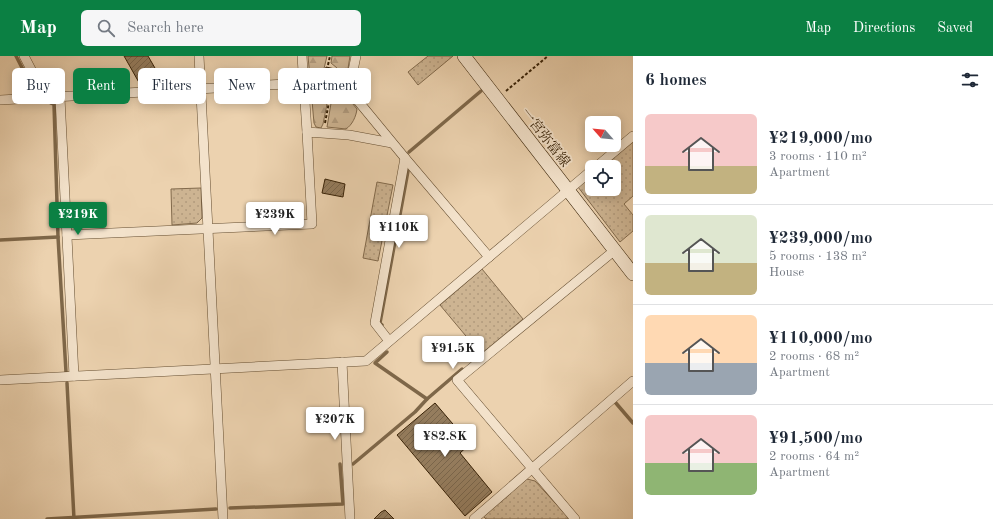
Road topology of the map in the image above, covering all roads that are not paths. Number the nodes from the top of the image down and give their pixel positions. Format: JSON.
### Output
{"nodes":[{"id":1,"x":24,"y":56,"type":"edge"},
{"id":2,"x":199,"y":56,"type":"edge"},
{"id":3,"x":302,"y":56,"type":"edge"},
{"id":4,"x":356,"y":56,"type":"edge"},
{"id":5,"x":464,"y":56,"type":"edge"},
{"id":6,"x":30,"y":68,"type":"edge"},
{"id":7,"x":200,"y":68,"type":"edge"},
{"id":8,"x":303,"y":68,"type":"edge"},
{"id":9,"x":278,"y":85,"type":"edge"},
{"id":10,"x":206,"y":89,"type":"edge"},
{"id":11,"x":138,"y":93,"type":"edge"},
{"id":12,"x":65,"y":98,"type":"edge"},
{"id":13,"x":12,"y":99,"type":"edge"},
{"id":14,"x":0,"y":100,"type":"edge"},
{"id":15,"x":60,"y":104,"type":"edge"},
{"id":16,"x":202,"y":104,"type":"edge"},
{"id":17,"x":305,"y":104,"type":"edge"},
{"id":18,"x":307,"y":132,"type":"junction"},
{"id":19,"x":633,"y":136,"type":"edge"},
{"id":20,"x":392,"y":143,"type":"junction"},
{"id":21,"x":405,"y":158,"type":"junction"},
{"id":22,"x":604,"y":160,"type":"edge"},
{"id":23,"x":585,"y":176,"type":"edge"},
{"id":24,"x":568,"y":191,"type":"junction"},
{"id":25,"x":208,"y":229,"type":"junction"},
{"id":26,"x":67,"y":236,"type":"junction"},
{"id":27,"x":614,"y":250,"type":"junction"},
{"id":28,"x":489,"y":257,"type":"junction"},
{"id":29,"x":633,"y":274,"type":"edge"},
{"id":30,"x":389,"y":341,"type":"junction"},
{"id":31,"x":342,"y":362,"type":"junction"},
{"id":32,"x":215,"y":369,"type":"junction"},
{"id":33,"x":74,"y":376,"type":"junction"},
{"id":34,"x":0,"y":380,"type":"edge"},
{"id":35,"x":633,"y":381,"type":"edge"},
{"id":36,"x":532,"y":469,"type":"junction"},
{"id":37,"x":223,"y":519,"type":"edge"},
{"id":38,"x":350,"y":519,"type":"edge"},
{"id":39,"x":474,"y":519,"type":"edge"},
{"id":40,"x":575,"y":519,"type":"edge"}],
"edges":[{"from":1,"to":6,"type":"street"},
{"from":2,"to":7,"type":"street"},
{"from":3,"to":8,"type":"street"},
{"from":4,"to":20,"type":"street"},
{"from":5,"to":24,"type":"main road","name":"一宮弥富線"},
{"from":9,"to":10,"type":"street"},
{"from":11,"to":12,"type":"street"},
{"from":13,"to":14,"type":"street"},
{"from":15,"to":26,"type":"street"},
{"from":16,"to":25,"type":"street"},
{"from":17,"to":18,"type":"street"},
{"from":18,"to":20,"type":"street"},
{"from":18,"to":25,"type":"street"},
{"from":19,"to":22,"type":"street"},
{"from":20,"to":21,"type":"street"},
{"from":21,"to":28,"type":"street"},
{"from":21,"to":30,"type":"street"},
{"from":23,"to":24,"type":"street"},
{"from":24,"to":27,"type":"main road","name":"一宮弥富線"},
{"from":24,"to":28,"type":"street"},
{"from":25,"to":26,"type":"street"},
{"from":25,"to":32,"type":"street"},
{"from":26,"to":33,"type":"street"},
{"from":27,"to":29,"type":"main road","name":"一宮弥富線"},
{"from":27,"to":36,"type":"street"},
{"from":28,"to":30,"type":"street"},
{"from":30,"to":31,"type":"street"},
{"from":31,"to":32,"type":"street"},
{"from":31,"to":38,"type":"street"},
{"from":32,"to":33,"type":"street"},
{"from":32,"to":37,"type":"street"},
{"from":33,"to":34,"type":"street"},
{"from":35,"to":36,"type":"street"},
{"from":36,"to":39,"type":"street"},
{"from":36,"to":40,"type":"street"}]}
